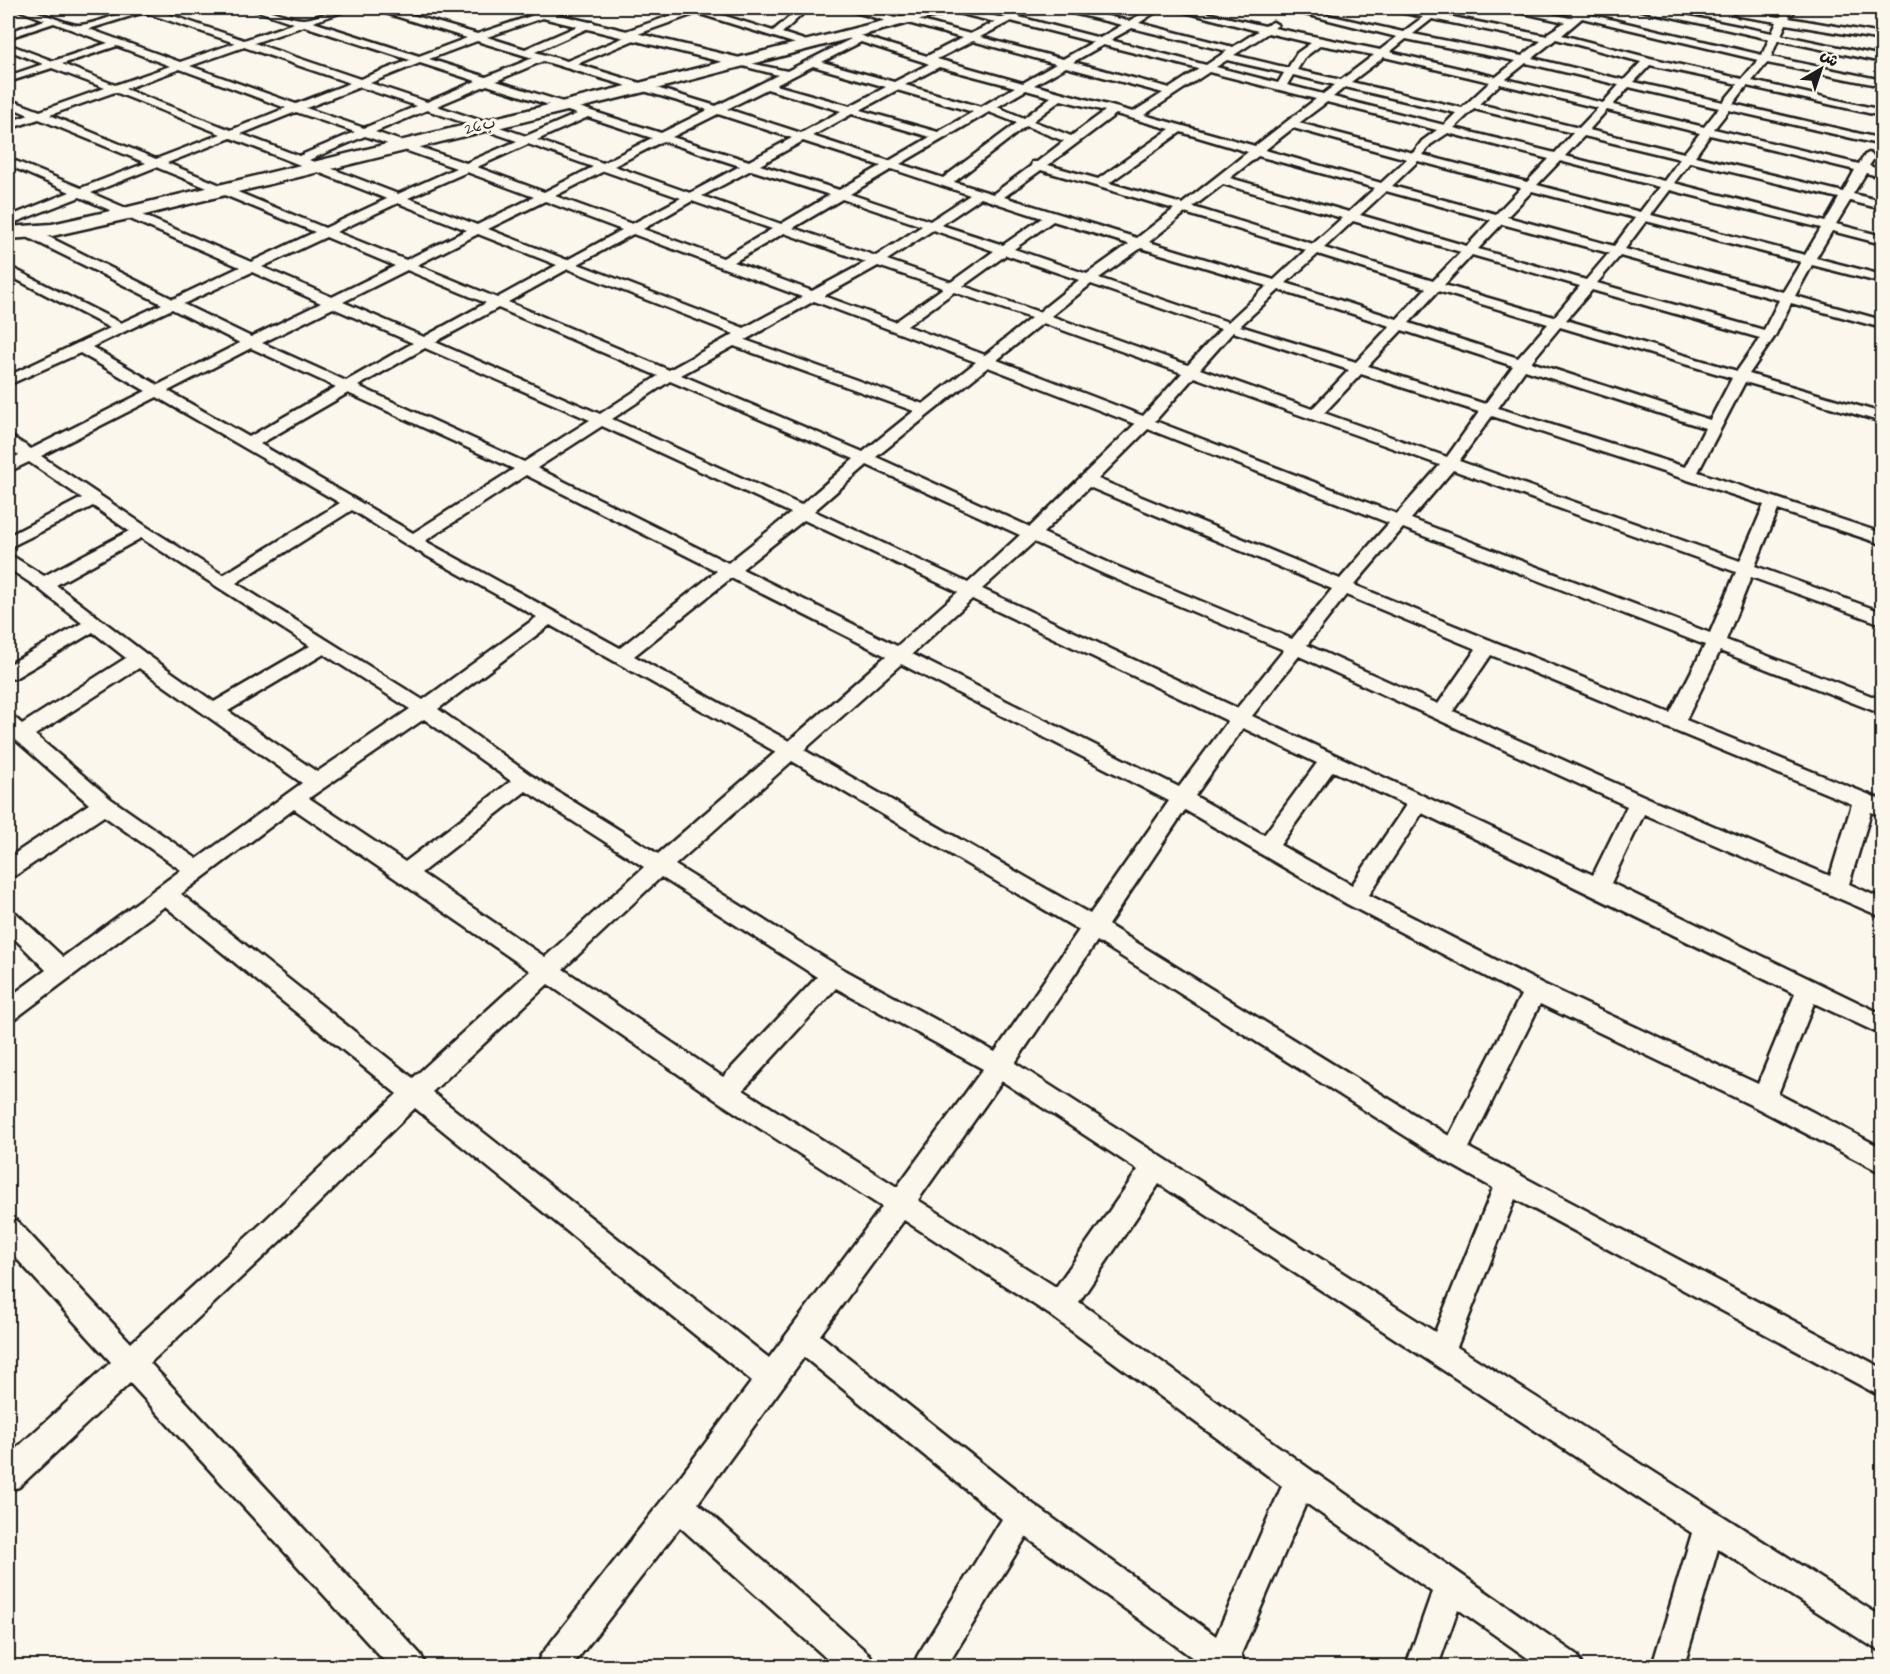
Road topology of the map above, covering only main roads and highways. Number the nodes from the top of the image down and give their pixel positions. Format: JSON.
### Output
{"nodes":[{"id":1,"x":949,"y":8,"type":"edge"},
{"id":2,"x":895,"y":16,"type":"edge"},
{"id":3,"x":17,"y":234,"type":"edge"}],
"edges":[{"from":1,"to":2,"type":"highway","name":"26ب"},
{"from":2,"to":3,"type":"highway","name":"26ب"}]}
